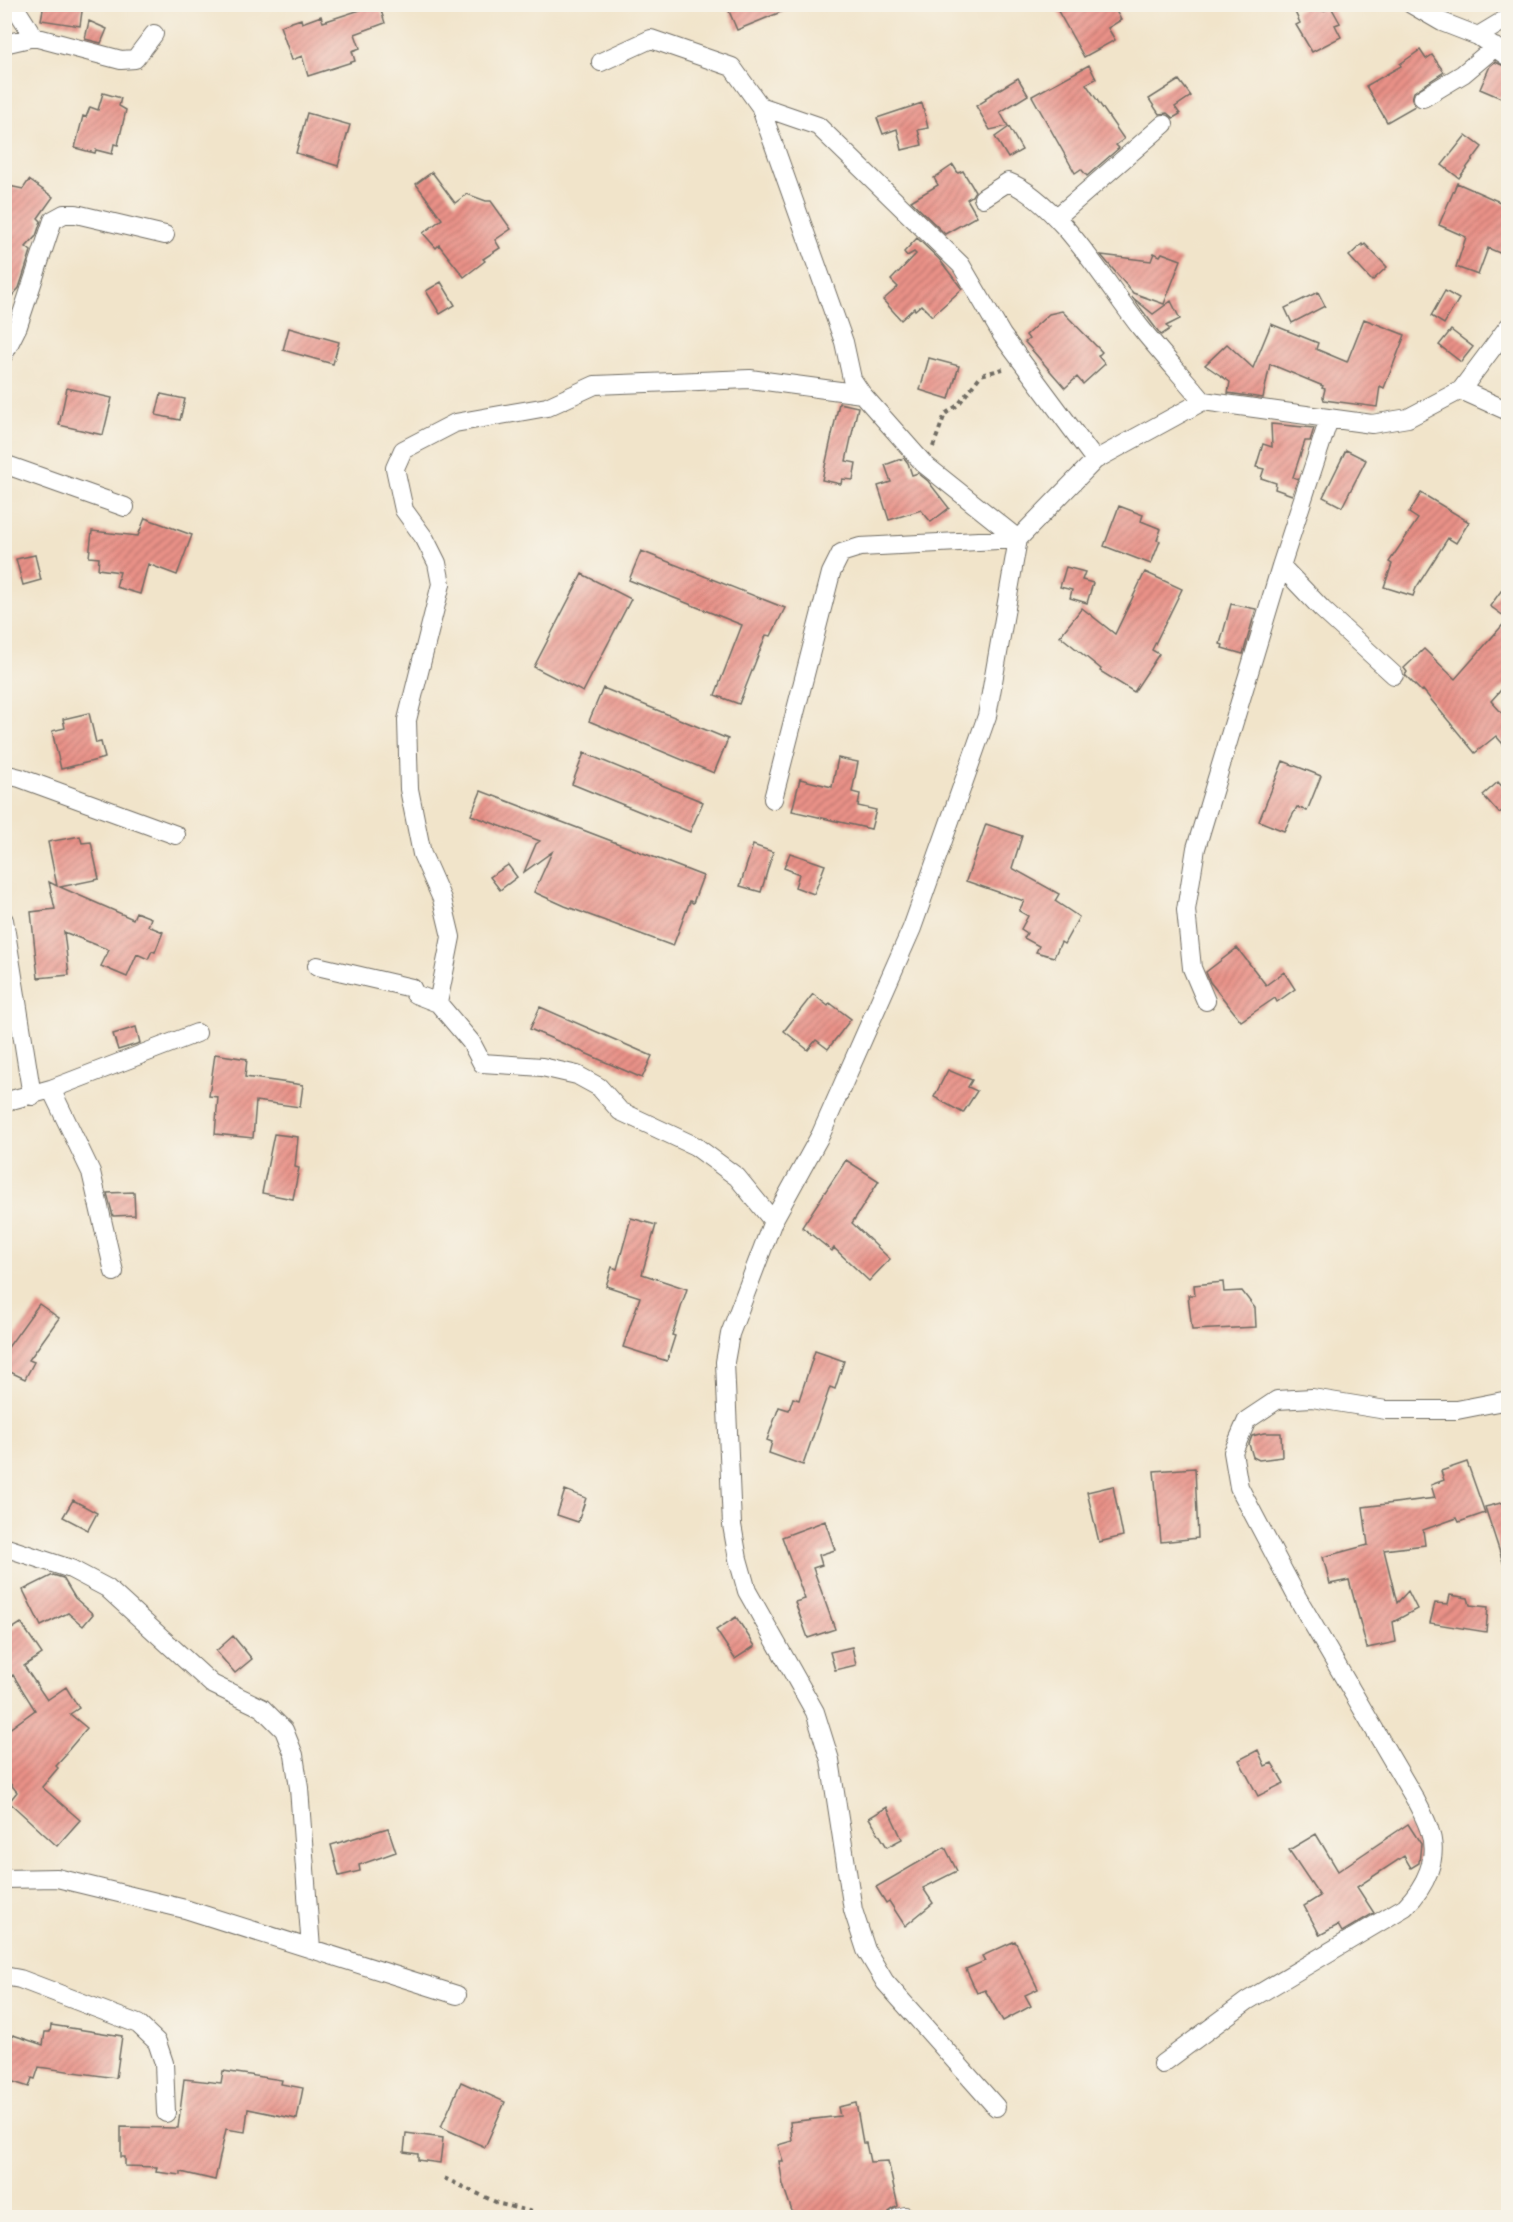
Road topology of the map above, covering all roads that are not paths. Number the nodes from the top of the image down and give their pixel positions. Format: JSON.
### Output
{"nodes":[{"id":1,"x":13,"y":4,"type":"edge"},
{"id":2,"x":1411,"y":4,"type":"edge"},
{"id":3,"x":1509,"y":18,"type":"edge"},
{"id":4,"x":154,"y":34,"type":"dead end"},
{"id":5,"x":1478,"y":36,"type":"junction"},
{"id":6,"x":34,"y":37,"type":"junction"},
{"id":7,"x":4,"y":44,"type":"edge"},
{"id":8,"x":1502,"y":52,"type":"edge"},
{"id":9,"x":601,"y":62,"type":"dead end"},
{"id":10,"x":1423,"y":98,"type":"dead end"},
{"id":11,"x":760,"y":106,"type":"junction"},
{"id":12,"x":1164,"y":124,"type":"dead end"},
{"id":13,"x":983,"y":198,"type":"dead end"},
{"id":14,"x":1057,"y":217,"type":"junction"},
{"id":15,"x":165,"y":235,"type":"dead end"},
{"id":16,"x":1507,"y":331,"type":"edge"},
{"id":17,"x":4,"y":354,"type":"edge"},
{"id":18,"x":1461,"y":390,"type":"junction"},
{"id":19,"x":862,"y":393,"type":"junction"},
{"id":20,"x":1203,"y":401,"type":"junction"},
{"id":21,"x":1509,"y":411,"type":"edge"},
{"id":22,"x":1329,"y":419,"type":"junction"},
{"id":23,"x":1095,"y":460,"type":"junction"},
{"id":24,"x":4,"y":464,"type":"edge"},
{"id":25,"x":125,"y":507,"type":"dead end"},
{"id":26,"x":1018,"y":539,"type":"junction"},
{"id":27,"x":1281,"y":566,"type":"junction"},
{"id":28,"x":1394,"y":675,"type":"dead end"},
{"id":29,"x":4,"y":774,"type":"edge"},
{"id":30,"x":773,"y":799,"type":"dead end"},
{"id":31,"x":176,"y":835,"type":"dead end"},
{"id":32,"x":4,"y":920,"type":"edge"},
{"id":33,"x":317,"y":966,"type":"dead end"},
{"id":34,"x":1206,"y":1001,"type":"dead end"},
{"id":35,"x":438,"y":1004,"type":"junction"},
{"id":36,"x":196,"y":1033,"type":"dead end"},
{"id":37,"x":51,"y":1089,"type":"junction"},
{"id":38,"x":32,"y":1096,"type":"junction"},
{"id":39,"x":4,"y":1102,"type":"edge"},
{"id":40,"x":773,"y":1221,"type":"junction"},
{"id":41,"x":114,"y":1272,"type":"dead end"},
{"id":42,"x":1509,"y":1400,"type":"edge"},
{"id":43,"x":4,"y":1547,"type":"edge"},
{"id":44,"x":4,"y":1879,"type":"edge"},
{"id":45,"x":311,"y":1949,"type":"junction"},
{"id":46,"x":4,"y":1976,"type":"edge"},
{"id":47,"x":457,"y":1995,"type":"dead end"},
{"id":48,"x":1161,"y":2064,"type":"dead end"},
{"id":49,"x":996,"y":2107,"type":"dead end"},
{"id":50,"x":166,"y":2113,"type":"dead end"}],
"edges":[{"from":1,"to":6,"type":"street"},
{"from":2,"to":5,"type":"street"},
{"from":3,"to":5,"type":"street"},
{"from":4,"to":6,"type":"street"},
{"from":5,"to":8,"type":"street"},
{"from":6,"to":7,"type":"street"},
{"from":8,"to":10,"type":"street"},
{"from":9,"to":11,"type":"street"},
{"from":11,"to":19,"type":"street"},
{"from":11,"to":23,"type":"street"},
{"from":12,"to":14,"type":"street"},
{"from":13,"to":14,"type":"street"},
{"from":14,"to":20,"type":"street"},
{"from":15,"to":17,"type":"street"},
{"from":16,"to":18,"type":"street"},
{"from":18,"to":21,"type":"street"},
{"from":18,"to":22,"type":"street"},
{"from":19,"to":26,"type":"street"},
{"from":19,"to":35,"type":"street"},
{"from":20,"to":22,"type":"street"},
{"from":20,"to":23,"type":"street"},
{"from":22,"to":27,"type":"street"},
{"from":23,"to":26,"type":"street"},
{"from":24,"to":25,"type":"street"},
{"from":26,"to":30,"type":"street"},
{"from":26,"to":40,"type":"street"},
{"from":27,"to":28,"type":"street"},
{"from":27,"to":34,"type":"street"},
{"from":29,"to":31,"type":"street"},
{"from":32,"to":38,"type":"street"},
{"from":33,"to":35,"type":"street"},
{"from":35,"to":40,"type":"street"},
{"from":36,"to":37,"type":"street"},
{"from":37,"to":38,"type":"street"},
{"from":37,"to":41,"type":"street"},
{"from":38,"to":39,"type":"street"},
{"from":40,"to":49,"type":"street"},
{"from":42,"to":48,"type":"street"},
{"from":43,"to":45,"type":"street"},
{"from":44,"to":45,"type":"street"},
{"from":45,"to":47,"type":"street"},
{"from":46,"to":50,"type":"street"}]}
